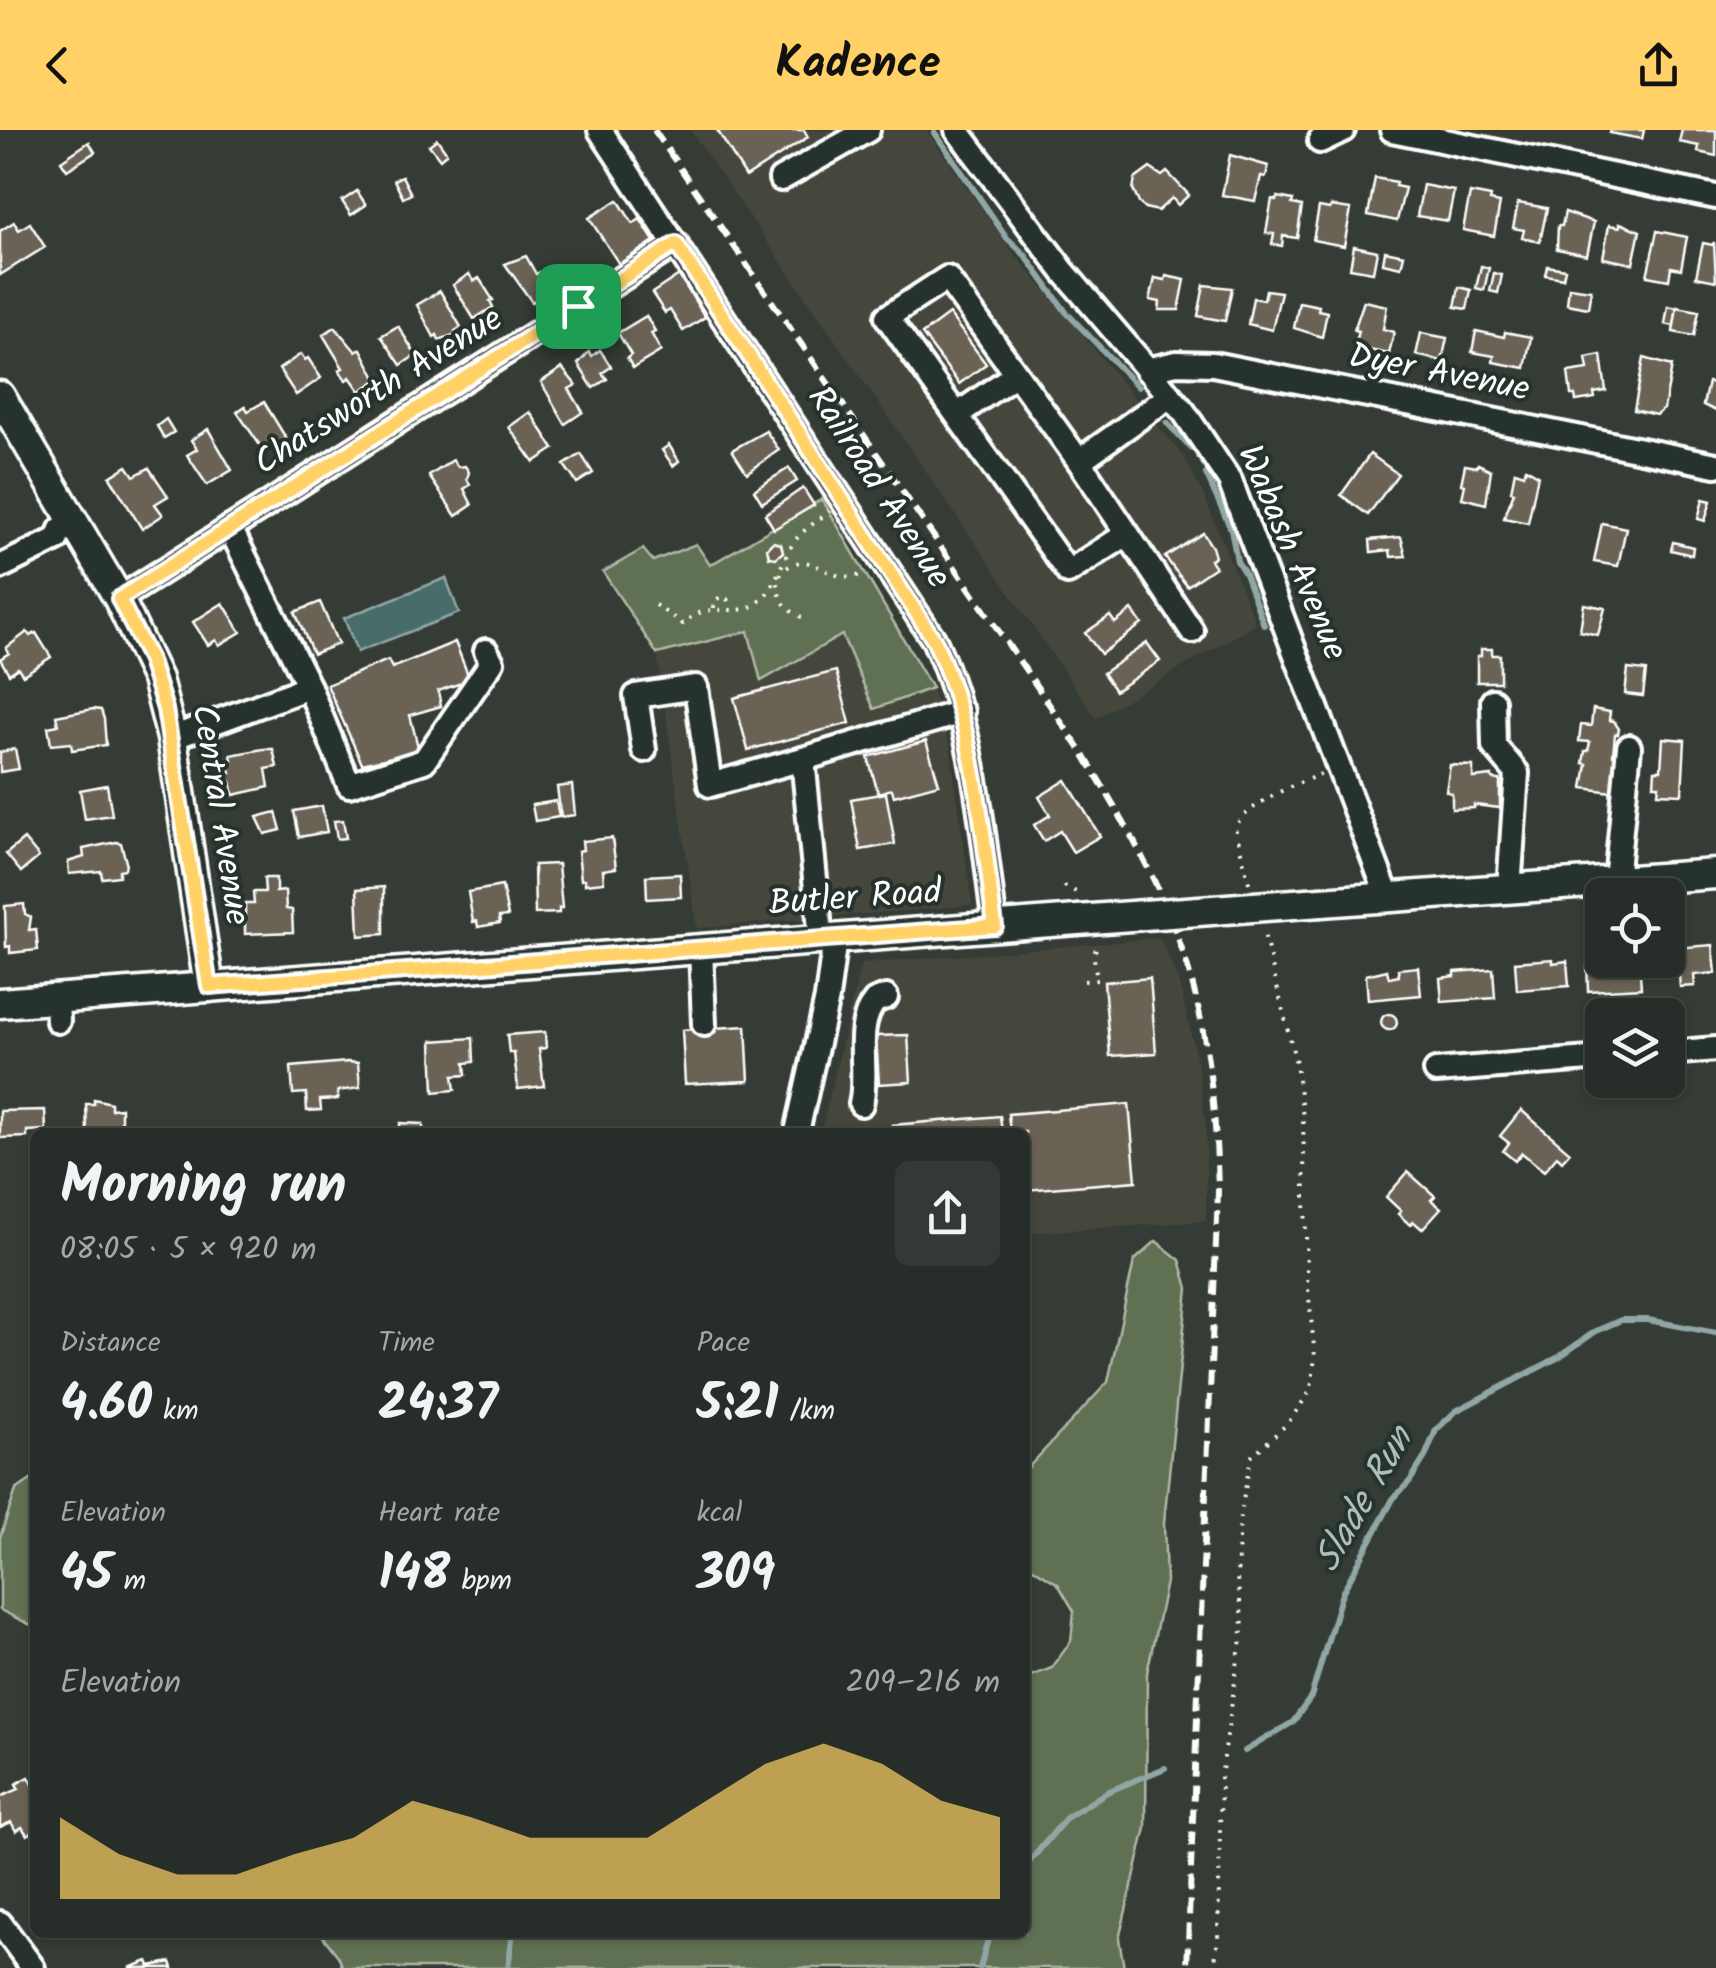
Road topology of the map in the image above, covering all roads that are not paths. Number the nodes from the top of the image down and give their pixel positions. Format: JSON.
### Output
{"nodes":[{"id":1,"x":600,"y":130,"type":"edge"},
{"id":2,"x":868,"y":130,"type":"edge"},
{"id":3,"x":957,"y":130,"type":"edge"},
{"id":4,"x":1344,"y":130,"type":"edge"},
{"id":5,"x":1392,"y":130,"type":"edge"},
{"id":6,"x":1320,"y":141,"type":"dead end"},
{"id":7,"x":781,"y":179,"type":"dead end"},
{"id":8,"x":1716,"y":196,"type":"edge"},
{"id":9,"x":676,"y":244,"type":"junction"},
{"id":10,"x":1148,"y":370,"type":"junction"},
{"id":11,"x":1016,"y":374,"type":"junction"},
{"id":12,"x":0,"y":396,"type":"edge"},
{"id":13,"x":1166,"y":399,"type":"junction"},
{"id":14,"x":958,"y":414,"type":"junction"},
{"id":15,"x":1079,"y":461,"type":"junction"},
{"id":16,"x":1716,"y":465,"type":"edge"},
{"id":17,"x":74,"y":522,"type":"junction"},
{"id":18,"x":230,"y":528,"type":"junction"},
{"id":19,"x":1127,"y":534,"type":"junction"},
{"id":20,"x":0,"y":566,"type":"edge"},
{"id":21,"x":119,"y":599,"type":"junction"},
{"id":22,"x":1192,"y":631,"type":"dead end"},
{"id":23,"x":486,"y":651,"type":"dead end"},
{"id":24,"x":308,"y":688,"type":"junction"},
{"id":25,"x":1492,"y":701,"type":"dead end"},
{"id":26,"x":962,"y":712,"type":"junction"},
{"id":27,"x":172,"y":738,"type":"junction"},
{"id":28,"x":1629,"y":747,"type":"dead end"},
{"id":29,"x":644,"y":750,"type":"dead end"},
{"id":30,"x":803,"y":759,"type":"junction"},
{"id":31,"x":1716,"y":874,"type":"edge"},
{"id":32,"x":1616,"y":878,"type":"edge"},
{"id":33,"x":1659,"y":878,"type":"edge"},
{"id":34,"x":1585,"y":883,"type":"edge"},
{"id":35,"x":1508,"y":889,"type":"junction"},
{"id":36,"x":1388,"y":897,"type":"junction"},
{"id":37,"x":995,"y":926,"type":"junction"},
{"id":38,"x":828,"y":938,"type":"junction"},
{"id":39,"x":701,"y":948,"type":"junction"},
{"id":40,"x":209,"y":986,"type":"junction"},
{"id":41,"x":886,"y":997,"type":"dead end"},
{"id":42,"x":0,"y":1003,"type":"edge"},
{"id":43,"x":704,"y":1024,"type":"dead end"},
{"id":44,"x":1716,"y":1049,"type":"edge"},
{"id":45,"x":1685,"y":1051,"type":"edge"},
{"id":46,"x":1585,"y":1059,"type":"edge"},
{"id":47,"x":1436,"y":1071,"type":"dead end"},
{"id":48,"x":861,"y":1104,"type":"dead end"},
{"id":49,"x":798,"y":1128,"type":"edge"},
{"id":50,"x":0,"y":1923,"type":"edge"},
{"id":51,"x":33,"y":1968,"type":"edge"}],
"edges":[{"from":1,"to":9,"type":"street","name":"Railroad Avenue"},
{"from":2,"to":7,"type":"street"},
{"from":3,"to":10,"type":"street","name":"Wabash Avenue"},
{"from":4,"to":6,"type":"street"},
{"from":5,"to":8,"type":"street"},
{"from":9,"to":18,"type":"street","name":"Chatsworth Avenue"},
{"from":9,"to":26,"type":"street","name":"Railroad Avenue"},
{"from":10,"to":13,"type":"street","name":"Wabash Avenue"},
{"from":10,"to":16,"type":"street","name":"Dyer Avenue"},
{"from":11,"to":14,"type":"street"},
{"from":11,"to":14,"type":"street"},
{"from":11,"to":15,"type":"street"},
{"from":12,"to":17,"type":"main road","name":"Central Avenue"},
{"from":13,"to":15,"type":"street"},
{"from":13,"to":36,"type":"street","name":"Wabash Avenue"},
{"from":14,"to":19,"type":"street"},
{"from":15,"to":19,"type":"street"},
{"from":17,"to":20,"type":"street"},
{"from":17,"to":21,"type":"main road","name":"Central Avenue"},
{"from":18,"to":21,"type":"street","name":"Chatsworth Avenue"},
{"from":18,"to":24,"type":"street"},
{"from":19,"to":22,"type":"street"},
{"from":21,"to":27,"type":"main road","name":"Central Avenue"},
{"from":23,"to":24,"type":"street"},
{"from":24,"to":27,"type":"street"},
{"from":25,"to":35,"type":"street"},
{"from":26,"to":30,"type":"street"},
{"from":26,"to":37,"type":"street","name":"Railroad Avenue"},
{"from":27,"to":40,"type":"main road","name":"Central Avenue"},
{"from":28,"to":32,"type":"street"},
{"from":29,"to":30,"type":"street"},
{"from":30,"to":38,"type":"street"},
{"from":31,"to":33,"type":"main road","name":"Butler Road"},
{"from":34,"to":35,"type":"main road","name":"Butler Road"},
{"from":35,"to":36,"type":"main road","name":"Butler Road"},
{"from":36,"to":37,"type":"main road","name":"Butler Road","bridge":true},
{"from":37,"to":38,"type":"main road","name":"Butler Road"},
{"from":38,"to":39,"type":"main road","name":"Butler Road"},
{"from":38,"to":49,"type":"street"},
{"from":39,"to":40,"type":"main road","name":"Butler Road"},
{"from":39,"to":43,"type":"street"},
{"from":40,"to":42,"type":"main road","name":"Butler Road"},
{"from":41,"to":48,"type":"street"},
{"from":44,"to":45,"type":"street"},
{"from":46,"to":47,"type":"street"},
{"from":50,"to":51,"type":"street"}]}
